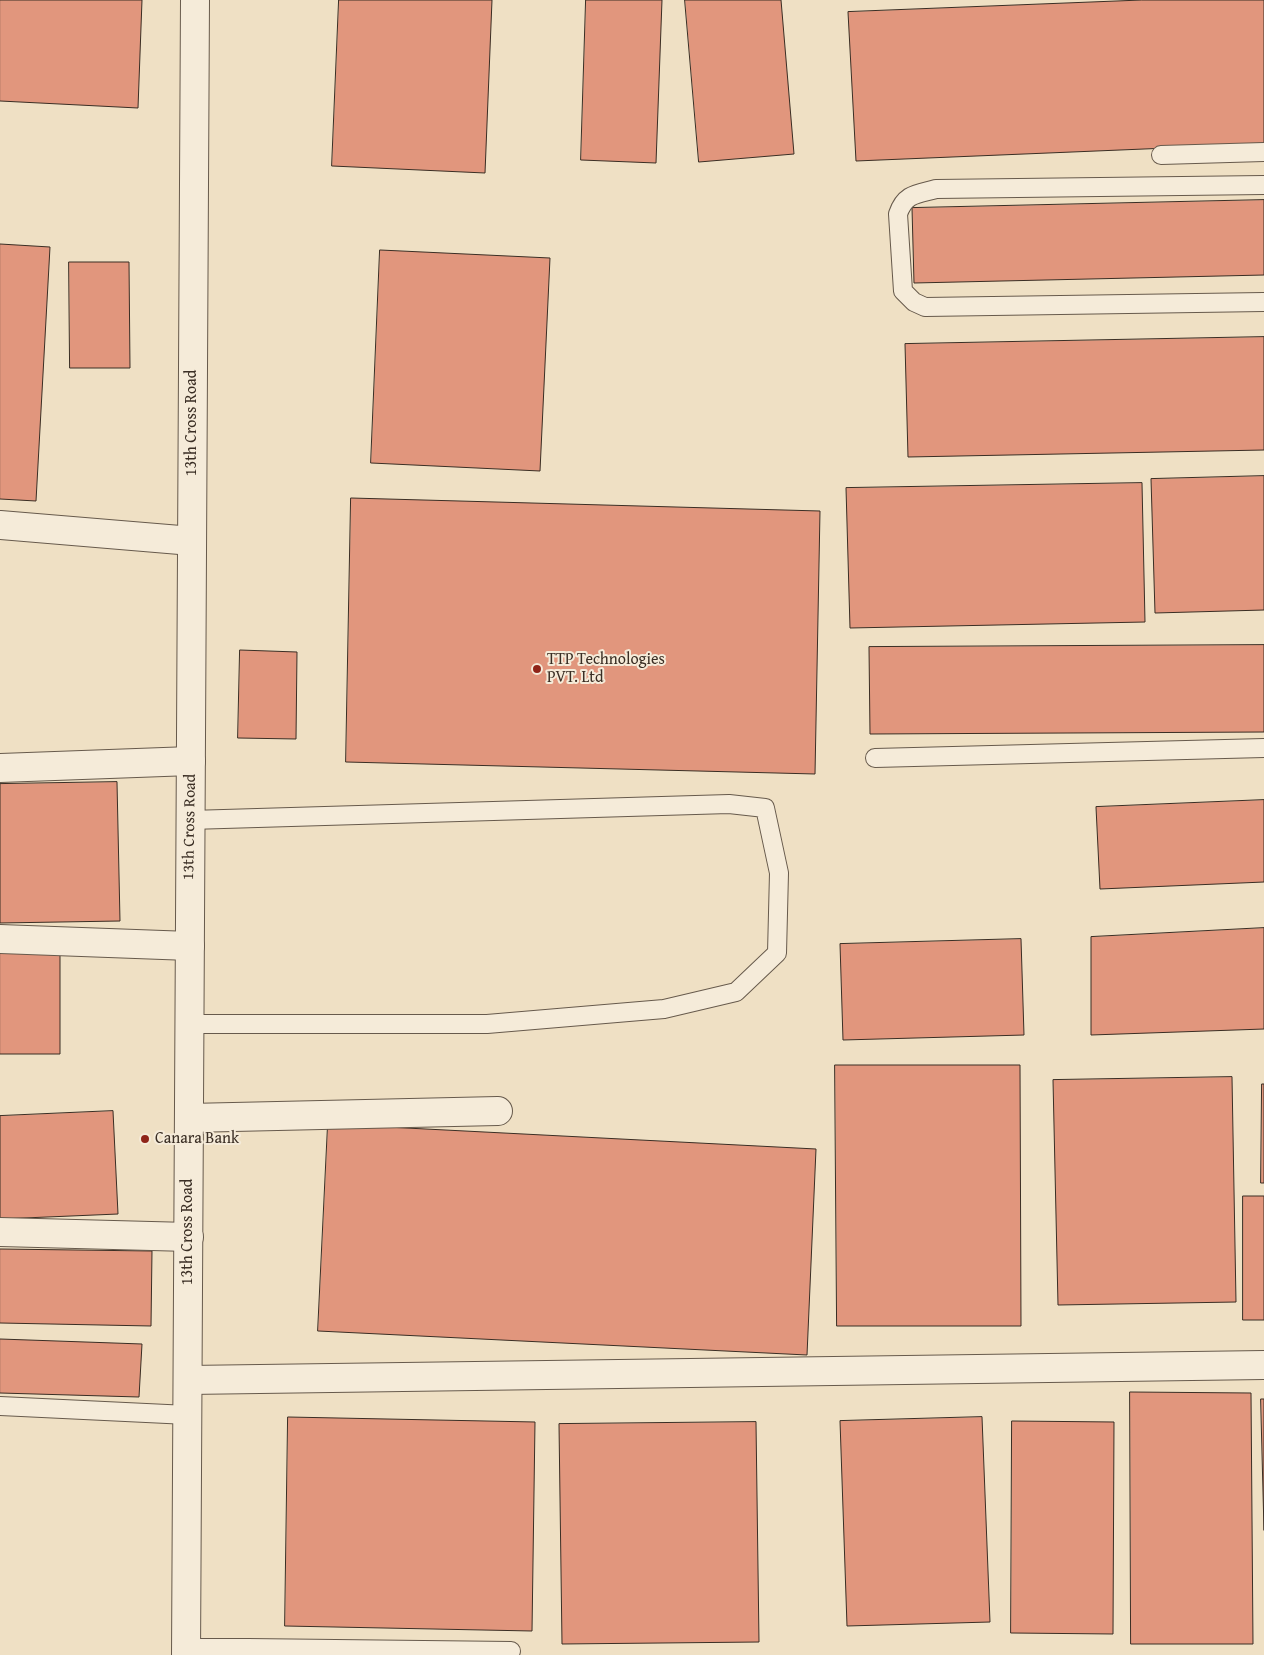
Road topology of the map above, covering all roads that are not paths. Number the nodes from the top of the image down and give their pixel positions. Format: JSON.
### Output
{"nodes":[{"id":1,"x":195,"y":0,"type":"edge"},
{"id":2,"x":1264,"y":152,"type":"edge"},
{"id":3,"x":1161,"y":155,"type":"dead end"},
{"id":4,"x":1264,"y":184,"type":"edge"},
{"id":5,"x":1264,"y":302,"type":"edge"},
{"id":6,"x":0,"y":525,"type":"edge"},
{"id":7,"x":192,"y":541,"type":"junction"},
{"id":8,"x":1264,"y":748,"type":"edge"},
{"id":9,"x":876,"y":758,"type":"dead end"},
{"id":10,"x":191,"y":761,"type":"junction"},
{"id":11,"x":0,"y":768,"type":"edge"},
{"id":12,"x":190,"y":820,"type":"junction"},
{"id":13,"x":0,"y":938,"type":"edge"},
{"id":14,"x":190,"y":946,"type":"junction"},
{"id":15,"x":189,"y":1024,"type":"junction"},
{"id":16,"x":498,"y":1110,"type":"dead end"},
{"id":17,"x":189,"y":1118,"type":"junction"},
{"id":18,"x":0,"y":1232,"type":"edge"},
{"id":19,"x":188,"y":1237,"type":"junction"},
{"id":20,"x":1264,"y":1365,"type":"edge"},
{"id":21,"x":188,"y":1380,"type":"junction"},
{"id":22,"x":0,"y":1406,"type":"edge"},
{"id":23,"x":188,"y":1415,"type":"junction"},
{"id":24,"x":511,"y":1651,"type":"dead end"},
{"id":25,"x":186,"y":1652,"type":"edge"}],
"edges":[{"from":1,"to":7,"type":"street","name":"13th Cross Road"},
{"from":2,"to":3,"type":"lane"},
{"from":4,"to":5,"type":"lane"},
{"from":6,"to":7,"type":"street"},
{"from":7,"to":10,"type":"street","name":"13th Cross Road"},
{"from":8,"to":9,"type":"lane"},
{"from":10,"to":11,"type":"street"},
{"from":10,"to":12,"type":"street","name":"13th Cross Road"},
{"from":12,"to":14,"type":"street","name":"13th Cross Road"},
{"from":12,"to":15,"type":"lane"},
{"from":13,"to":14,"type":"street"},
{"from":14,"to":15,"type":"street","name":"13th Cross Road"},
{"from":15,"to":17,"type":"street","name":"13th Cross Road"},
{"from":16,"to":17,"type":"street"},
{"from":17,"to":19,"type":"street","name":"13th Cross Road"},
{"from":18,"to":19,"type":"street"},
{"from":19,"to":21,"type":"street","name":"13th Cross Road"},
{"from":20,"to":21,"type":"street"},
{"from":21,"to":23,"type":"street","name":"13th Cross Road"},
{"from":22,"to":23,"type":"lane"},
{"from":23,"to":25,"type":"street","name":"13th Cross Road"},
{"from":24,"to":25,"type":"lane"}]}
